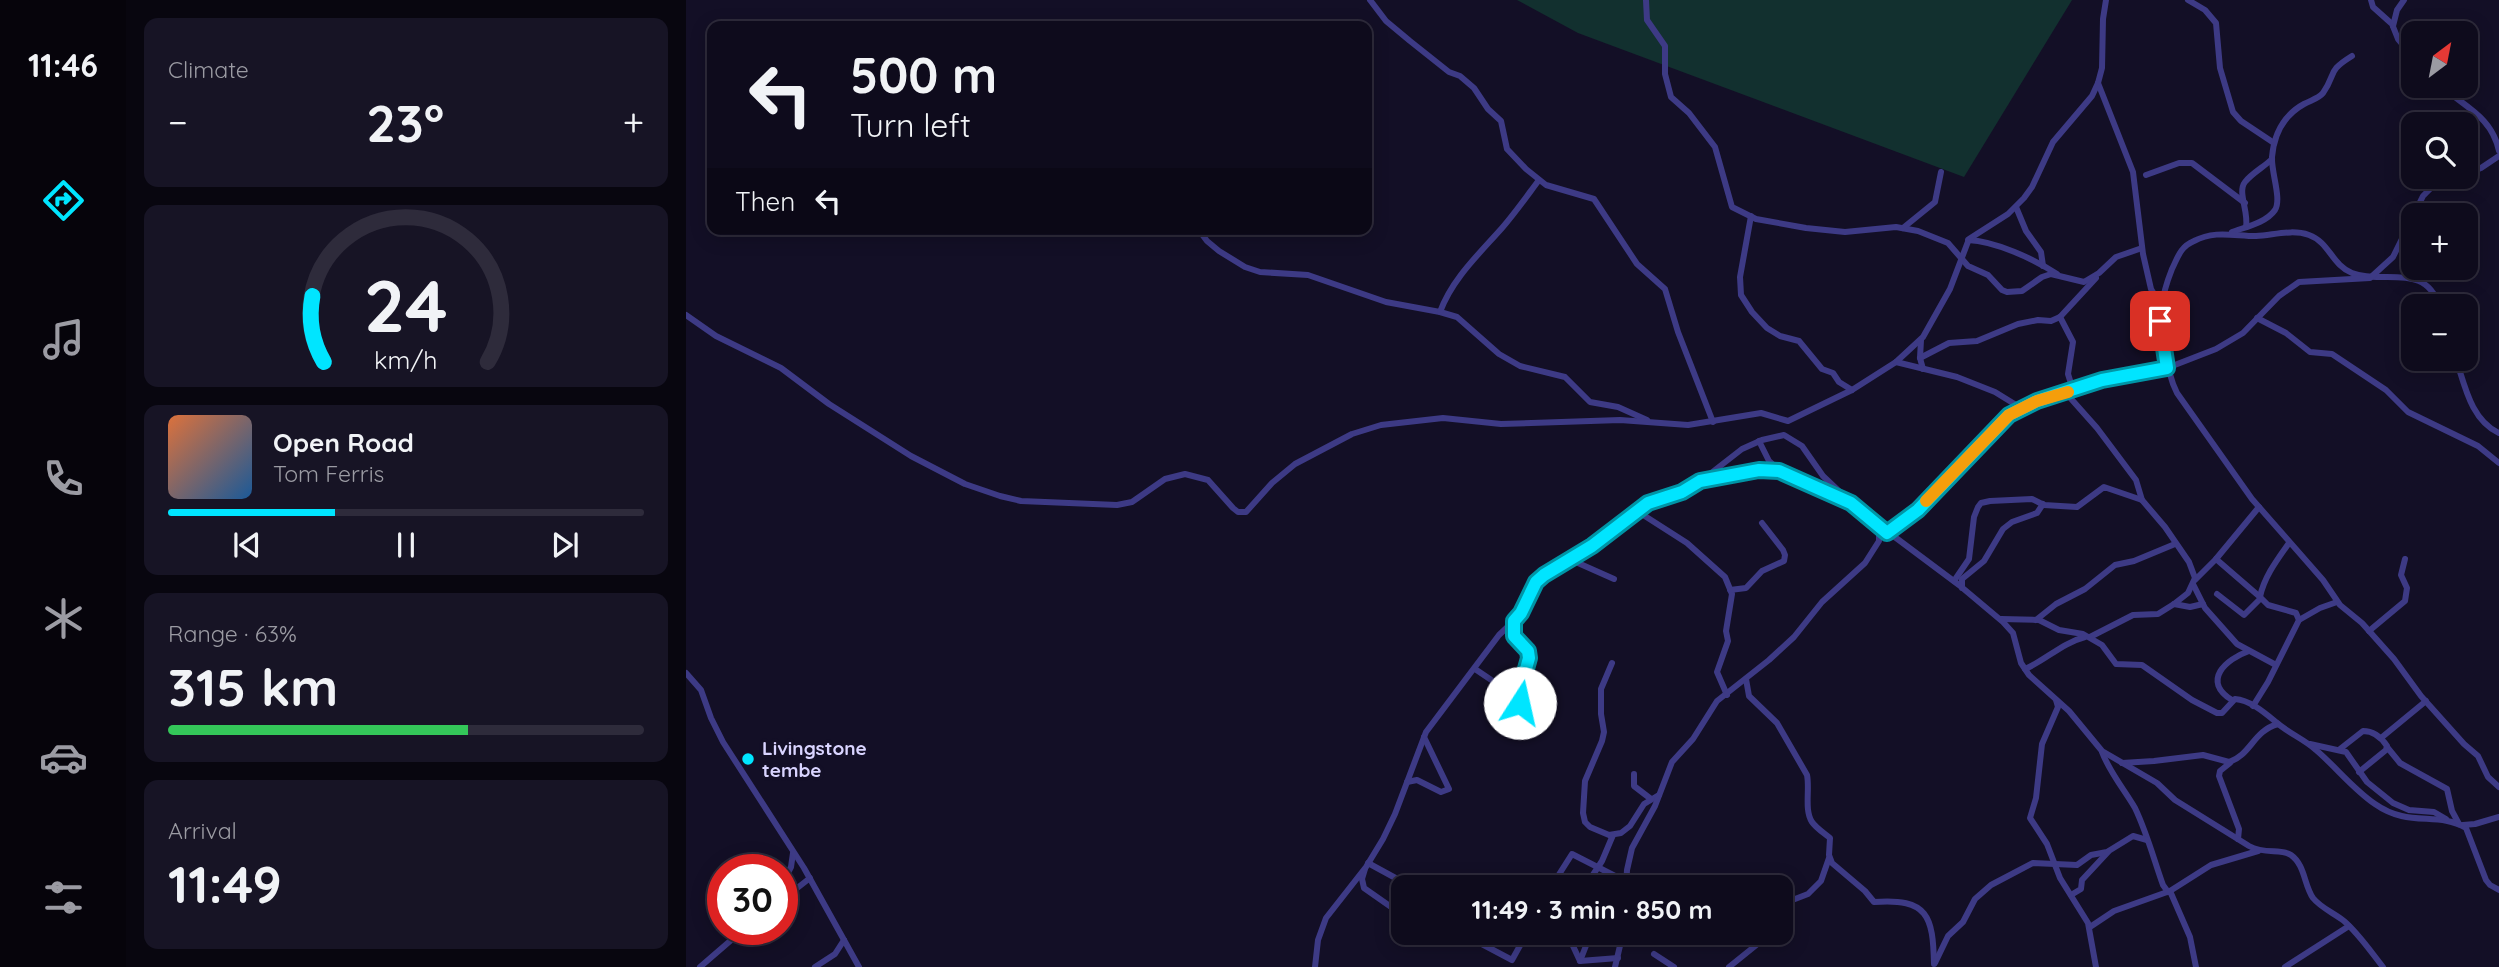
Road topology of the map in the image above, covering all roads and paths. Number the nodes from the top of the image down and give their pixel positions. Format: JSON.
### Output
{"nodes":[{"id":1,"x":1370,"y":0,"type":"edge"},
{"id":2,"x":1646,"y":0,"type":"edge"},
{"id":3,"x":2106,"y":0,"type":"edge"},
{"id":4,"x":2188,"y":0,"type":"edge"},
{"id":5,"x":2371,"y":0,"type":"edge"},
{"id":6,"x":2404,"y":0,"type":"edge"},
{"id":7,"x":2393,"y":26,"type":"junction"},
{"id":8,"x":2401,"y":43,"type":"edge"},
{"id":9,"x":2352,"y":56,"type":"dead end"},
{"id":10,"x":2098,"y":83,"type":"junction"},
{"id":11,"x":2456,"y":98,"type":"edge"},
{"id":12,"x":2274,"y":143,"type":"junction"},
{"id":13,"x":2499,"y":151,"type":"edge"},
{"id":14,"x":2499,"y":156,"type":"edge"},
{"id":15,"x":2272,"y":159,"type":"junction"},
{"id":16,"x":2478,"y":169,"type":"edge"},
{"id":17,"x":1941,"y":172,"type":"dead end"},
{"id":18,"x":2146,"y":175,"type":"dead end"},
{"id":19,"x":1539,"y":180,"type":"junction"},
{"id":20,"x":2430,"y":189,"type":"edge"},
{"id":21,"x":2245,"y":203,"type":"junction"},
{"id":22,"x":2016,"y":207,"type":"junction"},
{"id":23,"x":1751,"y":216,"type":"junction"},
{"id":24,"x":2246,"y":227,"type":"junction"},
{"id":25,"x":1903,"y":228,"type":"junction"},
{"id":26,"x":2231,"y":233,"type":"junction"},
{"id":27,"x":1202,"y":235,"type":"edge"},
{"id":28,"x":1968,"y":240,"type":"junction"},
{"id":29,"x":2142,"y":248,"type":"junction"},
{"id":30,"x":1961,"y":257,"type":"junction"},
{"id":31,"x":2043,"y":265,"type":"junction"},
{"id":32,"x":2099,"y":273,"type":"junction"},
{"id":33,"x":2058,"y":275,"type":"junction"},
{"id":34,"x":2370,"y":278,"type":"junction"},
{"id":35,"x":2433,"y":294,"type":"edge"},
{"id":36,"x":2161,"y":305,"type":"junction"},
{"id":37,"x":1440,"y":312,"type":"junction"},
{"id":38,"x":686,"y":315,"type":"edge"},
{"id":39,"x":2060,"y":317,"type":"junction"},
{"id":40,"x":2257,"y":318,"type":"junction"},
{"id":41,"x":1921,"y":339,"type":"junction"},
{"id":42,"x":1920,"y":358,"type":"junction"},
{"id":43,"x":1896,"y":362,"type":"junction"},
{"id":44,"x":2167,"y":368,"type":"junction"},
{"id":45,"x":1923,"y":369,"type":"junction"},
{"id":46,"x":2460,"y":371,"type":"edge"},
{"id":47,"x":1852,"y":390,"type":"junction"},
{"id":48,"x":2073,"y":390,"type":"junction"},
{"id":49,"x":2065,"y":392,"type":"junction"},
{"id":50,"x":2021,"y":408,"type":"junction"},
{"id":51,"x":1652,"y":422,"type":"junction"},
{"id":52,"x":1713,"y":422,"type":"junction"},
{"id":53,"x":2498,"y":432,"type":"edge"},
{"id":54,"x":1759,"y":441,"type":"junction"},
{"id":55,"x":2499,"y":463,"type":"edge"},
{"id":56,"x":1779,"y":471,"type":"junction"},
{"id":57,"x":1700,"y":481,"type":"junction"},
{"id":58,"x":2143,"y":500,"type":"junction"},
{"id":59,"x":1851,"y":503,"type":"junction"},
{"id":60,"x":2043,"y":504,"type":"junction"},
{"id":61,"x":2259,"y":507,"type":"junction"},
{"id":62,"x":1637,"y":511,"type":"junction"},
{"id":63,"x":1762,"y":523,"type":"dead end"},
{"id":64,"x":1879,"y":526,"type":"junction"},
{"id":65,"x":1887,"y":533,"type":"junction"},
{"id":66,"x":2289,"y":543,"type":"junction"},
{"id":67,"x":2175,"y":544,"type":"junction"},
{"id":68,"x":1569,"y":559,"type":"junction"},
{"id":69,"x":2216,"y":559,"type":"junction"},
{"id":70,"x":2405,"y":559,"type":"dead end"},
{"id":71,"x":1614,"y":579,"type":"dead end"},
{"id":72,"x":1954,"y":581,"type":"junction"},
{"id":73,"x":2194,"y":582,"type":"junction"},
{"id":74,"x":1962,"y":588,"type":"junction"},
{"id":75,"x":1730,"y":590,"type":"junction"},
{"id":76,"x":2217,"y":593,"type":"dead end"},
{"id":77,"x":2260,"y":598,"type":"junction"},
{"id":78,"x":2337,"y":602,"type":"junction"},
{"id":79,"x":2175,"y":604,"type":"junction"},
{"id":80,"x":2203,"y":604,"type":"junction"},
{"id":81,"x":1999,"y":618,"type":"junction"},
{"id":82,"x":2036,"y":620,"type":"junction"},
{"id":83,"x":1514,"y":621,"type":"junction"},
{"id":84,"x":2299,"y":621,"type":"junction"},
{"id":85,"x":2370,"y":631,"type":"junction"},
{"id":86,"x":2089,"y":637,"type":"junction"},
{"id":87,"x":2249,"y":651,"type":"junction"},
{"id":88,"x":1612,"y":663,"type":"dead end"},
{"id":89,"x":2276,"y":665,"type":"junction"},
{"id":90,"x":2025,"y":668,"type":"junction"},
{"id":91,"x":1475,"y":669,"type":"junction"},
{"id":92,"x":686,"y":674,"type":"edge"},
{"id":93,"x":1746,"y":679,"type":"junction"},
{"id":94,"x":1727,"y":695,"type":"junction"},
{"id":95,"x":2056,"y":698,"type":"junction"},
{"id":96,"x":1521,"y":699,"type":"junction"},
{"id":97,"x":2232,"y":700,"type":"junction"},
{"id":98,"x":2426,"y":701,"type":"junction"},
{"id":99,"x":2253,"y":706,"type":"junction"},
{"id":100,"x":1520,"y":720,"type":"dead end"},
{"id":101,"x":2278,"y":724,"type":"junction"},
{"id":102,"x":1424,"y":737,"type":"junction"},
{"id":103,"x":2381,"y":738,"type":"junction"},
{"id":104,"x":2309,"y":744,"type":"junction"},
{"id":105,"x":2387,"y":747,"type":"junction"},
{"id":106,"x":2340,"y":749,"type":"junction"},
{"id":107,"x":2102,"y":751,"type":"junction"},
{"id":108,"x":2234,"y":761,"type":"junction"},
{"id":109,"x":2120,"y":763,"type":"junction"},
{"id":110,"x":2359,"y":772,"type":"junction"},
{"id":111,"x":1633,"y":774,"type":"dead end"},
{"id":112,"x":1407,"y":782,"type":"junction"},
{"id":113,"x":2499,"y":787,"type":"edge"},
{"id":114,"x":1659,"y":795,"type":"junction"},
{"id":115,"x":1651,"y":799,"type":"junction"},
{"id":116,"x":2499,"y":817,"type":"edge"},
{"id":117,"x":2448,"y":821,"type":"junction"},
{"id":118,"x":2460,"y":825,"type":"junction"},
{"id":119,"x":1613,"y":835,"type":"junction"},
{"id":120,"x":2238,"y":839,"type":"junction"},
{"id":121,"x":2147,"y":840,"type":"junction"},
{"id":122,"x":2112,"y":848,"type":"junction"},
{"id":123,"x":2258,"y":851,"type":"junction"},
{"id":124,"x":793,"y":852,"type":"joint"},
{"id":125,"x":1829,"y":858,"type":"junction"},
{"id":126,"x":2057,"y":864,"type":"junction"},
{"id":127,"x":1367,"y":865,"type":"junction"},
{"id":128,"x":1597,"y":869,"type":"junction"},
{"id":129,"x":1559,"y":875,"type":"edge"},
{"id":130,"x":1593,"y":875,"type":"edge"},
{"id":131,"x":1613,"y":875,"type":"edge"},
{"id":132,"x":1626,"y":875,"type":"edge"},
{"id":133,"x":1391,"y":877,"type":"edge"},
{"id":134,"x":810,"y":878,"type":"junction"},
{"id":135,"x":798,"y":887,"type":"edge"},
{"id":136,"x":2499,"y":890,"type":"edge"},
{"id":137,"x":2169,"y":891,"type":"junction"},
{"id":138,"x":2071,"y":895,"type":"junction"},
{"id":139,"x":1793,"y":900,"type":"edge"},
{"id":140,"x":1391,"y":908,"type":"edge"},
{"id":141,"x":2349,"y":926,"type":"junction"},
{"id":142,"x":2090,"y":927,"type":"junction"},
{"id":143,"x":844,"y":940,"type":"junction"},
{"id":144,"x":725,"y":945,"type":"edge"},
{"id":145,"x":1484,"y":945,"type":"edge"},
{"id":146,"x":1520,"y":945,"type":"edge"},
{"id":147,"x":1573,"y":945,"type":"edge"},
{"id":148,"x":1586,"y":945,"type":"edge"},
{"id":149,"x":1621,"y":945,"type":"edge"},
{"id":150,"x":1757,"y":945,"type":"edge"},
{"id":151,"x":1654,"y":954,"type":"dead end"},
{"id":152,"x":1618,"y":958,"type":"junction"},
{"id":153,"x":1580,"y":961,"type":"junction"},
{"id":154,"x":1933,"y":966,"type":"edge"},
{"id":155,"x":700,"y":967,"type":"edge"},
{"id":156,"x":815,"y":967,"type":"edge"},
{"id":157,"x":859,"y":967,"type":"edge"},
{"id":158,"x":1315,"y":967,"type":"edge"},
{"id":159,"x":1615,"y":967,"type":"edge"},
{"id":160,"x":1674,"y":967,"type":"edge"},
{"id":161,"x":1730,"y":967,"type":"edge"},
{"id":162,"x":2096,"y":967,"type":"edge"},
{"id":163,"x":2196,"y":967,"type":"edge"},
{"id":164,"x":2286,"y":967,"type":"edge"},
{"id":165,"x":2383,"y":967,"type":"edge"}],
"edges":[{"from":1,"to":19,"type":"street"},
{"from":2,"to":23,"type":"street"},
{"from":3,"to":10,"type":"street"},
{"from":4,"to":12,"type":"street"},
{"from":5,"to":7,"type":"street"},
{"from":6,"to":7,"type":"street"},
{"from":7,"to":8,"type":"street"},
{"from":9,"to":12,"type":"street"},
{"from":10,"to":22,"type":"street"},
{"from":10,"to":29,"type":"street"},
{"from":11,"to":13,"type":"street"},
{"from":12,"to":15,"type":"street"},
{"from":14,"to":16,"type":"street"},
{"from":15,"to":21,"type":"street"},
{"from":15,"to":24,"type":"street"},
{"from":17,"to":25,"type":"street"},
{"from":18,"to":21,"type":"street"},
{"from":19,"to":37,"type":"street"},
{"from":19,"to":52,"type":"street"},
{"from":20,"to":34,"type":"street"},
{"from":21,"to":24,"type":"street"},
{"from":22,"to":28,"type":"street"},
{"from":22,"to":31,"type":"street"},
{"from":23,"to":25,"type":"street"},
{"from":23,"to":47,"type":"street"},
{"from":24,"to":26,"type":"street"},
{"from":25,"to":30,"type":"street"},
{"from":26,"to":34,"type":"street"},
{"from":26,"to":36,"type":"street"},
{"from":27,"to":37,"type":"street"},
{"from":28,"to":30,"type":"street"},
{"from":28,"to":31,"type":"street"},
{"from":29,"to":32,"type":"street"},
{"from":29,"to":36,"type":"street"},
{"from":30,"to":33,"type":"street"},
{"from":30,"to":41,"type":"street"},
{"from":31,"to":33,"type":"street"},
{"from":32,"to":33,"type":"street"},
{"from":32,"to":39,"type":"street"},
{"from":34,"to":35,"type":"street"},
{"from":34,"to":40,"type":"street"},
{"from":36,"to":44,"type":"street"},
{"from":37,"to":51,"type":"street"},
{"from":38,"to":51,"type":"street"},
{"from":39,"to":42,"type":"street"},
{"from":39,"to":48,"type":"street"},
{"from":40,"to":44,"type":"street"},
{"from":40,"to":55,"type":"street"},
{"from":41,"to":42,"type":"street"},
{"from":41,"to":43,"type":"street"},
{"from":42,"to":45,"type":"street"},
{"from":43,"to":45,"type":"street"},
{"from":43,"to":47,"type":"street"},
{"from":44,"to":48,"type":"street"},
{"from":44,"to":61,"type":"street"},
{"from":45,"to":50,"type":"street"},
{"from":46,"to":53,"type":"street"},
{"from":47,"to":52,"type":"street"},
{"from":48,"to":49,"type":"street"},
{"from":49,"to":50,"type":"street"},
{"from":49,"to":58,"type":"street"},
{"from":50,"to":65,"type":"street"},
{"from":51,"to":52,"type":"street"},
{"from":54,"to":56,"type":"street"},
{"from":54,"to":57,"type":"street"},
{"from":54,"to":59,"type":"street"},
{"from":56,"to":57,"type":"street"},
{"from":56,"to":59,"type":"street"},
{"from":57,"to":62,"type":"street"},
{"from":58,"to":60,"type":"street"},
{"from":58,"to":67,"type":"street"},
{"from":59,"to":64,"type":"street"},
{"from":60,"to":72,"type":"street"},
{"from":60,"to":74,"type":"street"},
{"from":61,"to":66,"type":"street"},
{"from":61,"to":69,"type":"street"},
{"from":62,"to":68,"type":"street"},
{"from":62,"to":75,"type":"street"},
{"from":63,"to":75,"type":"street"},
{"from":64,"to":65,"type":"street"},
{"from":64,"to":93,"type":"street"},
{"from":65,"to":72,"type":"street"},
{"from":66,"to":77,"type":"street"},
{"from":66,"to":78,"type":"street"},
{"from":67,"to":73,"type":"street"},
{"from":67,"to":82,"type":"street"},
{"from":68,"to":71,"type":"street"},
{"from":68,"to":83,"type":"street"},
{"from":69,"to":73,"type":"street"},
{"from":69,"to":77,"type":"street"},
{"from":70,"to":85,"type":"street"},
{"from":72,"to":74,"type":"street"},
{"from":73,"to":79,"type":"street"},
{"from":73,"to":80,"type":"street"},
{"from":74,"to":81,"type":"street"},
{"from":75,"to":94,"type":"street"},
{"from":76,"to":77,"type":"street"},
{"from":77,"to":84,"type":"street"},
{"from":78,"to":84,"type":"street"},
{"from":78,"to":85,"type":"street"},
{"from":79,"to":80,"type":"street"},
{"from":79,"to":86,"type":"street"},
{"from":80,"to":87,"type":"street"},
{"from":81,"to":82,"type":"street"},
{"from":81,"to":90,"type":"street"},
{"from":82,"to":86,"type":"street"},
{"from":83,"to":91,"type":"street"},
{"from":83,"to":96,"type":"street"},
{"from":84,"to":89,"type":"street"},
{"from":85,"to":98,"type":"street"},
{"from":86,"to":90,"type":"street"},
{"from":86,"to":97,"type":"street"},
{"from":87,"to":89,"type":"street"},
{"from":87,"to":97,"type":"street"},
{"from":88,"to":119,"type":"street"},
{"from":89,"to":99,"type":"street"},
{"from":90,"to":95,"type":"street"},
{"from":91,"to":96,"type":"street"},
{"from":91,"to":102,"type":"street"},
{"from":92,"to":124,"type":"street"},
{"from":93,"to":94,"type":"street"},
{"from":93,"to":125,"type":"street"},
{"from":94,"to":114,"type":"street"},
{"from":95,"to":107,"type":"street"},
{"from":95,"to":126,"type":"street"},
{"from":96,"to":100,"type":"street"},
{"from":97,"to":99,"type":"street"},
{"from":98,"to":103,"type":"street"},
{"from":98,"to":113,"type":"street"},
{"from":99,"to":101,"type":"street"},
{"from":101,"to":104,"type":"street"},
{"from":101,"to":108,"type":"street"},
{"from":102,"to":112,"type":"street"},
{"from":102,"to":112,"type":"street"},
{"from":103,"to":105,"type":"street"},
{"from":103,"to":106,"type":"street"},
{"from":104,"to":106,"type":"street"},
{"from":104,"to":117,"type":"street"},
{"from":105,"to":110,"type":"street"},
{"from":105,"to":118,"type":"street"},
{"from":106,"to":110,"type":"street"},
{"from":107,"to":109,"type":"street"},
{"from":107,"to":121,"type":"street"},
{"from":108,"to":109,"type":"street"},
{"from":108,"to":120,"type":"street"},
{"from":109,"to":120,"type":"street"},
{"from":110,"to":117,"type":"street"},
{"from":111,"to":115,"type":"street"},
{"from":112,"to":127,"type":"street"},
{"from":114,"to":115,"type":"street"},
{"from":114,"to":132,"type":"street"},
{"from":115,"to":119,"type":"street"},
{"from":116,"to":118,"type":"street"},
{"from":117,"to":118,"type":"street"},
{"from":118,"to":136,"type":"street"},
{"from":119,"to":128,"type":"street"},
{"from":120,"to":123,"type":"street"},
{"from":121,"to":122,"type":"street"},
{"from":121,"to":137,"type":"street"},
{"from":122,"to":126,"type":"street"},
{"from":122,"to":138,"type":"street"},
{"from":123,"to":137,"type":"street"},
{"from":123,"to":141,"type":"street"},
{"from":124,"to":134,"type":"street"},
{"from":125,"to":139,"type":"street"},
{"from":125,"to":154,"type":"street"},
{"from":126,"to":138,"type":"street"},
{"from":126,"to":154,"type":"street"},
{"from":127,"to":133,"type":"street"},
{"from":127,"to":140,"type":"street"},
{"from":127,"to":158,"type":"street"},
{"from":128,"to":129,"type":"street"},
{"from":128,"to":130,"type":"street"},
{"from":128,"to":131,"type":"street"},
{"from":134,"to":135,"type":"street"},
{"from":134,"to":143,"type":"street"},
{"from":137,"to":142,"type":"street"},
{"from":137,"to":163,"type":"street"},
{"from":138,"to":142,"type":"street"},
{"from":141,"to":164,"type":"street"},
{"from":141,"to":165,"type":"street"},
{"from":142,"to":162,"type":"street"},
{"from":143,"to":156,"type":"street"},
{"from":143,"to":157,"type":"street"},
{"from":144,"to":155,"type":"street"},
{"from":145,"to":146,"type":"street"},
{"from":147,"to":153,"type":"street"},
{"from":148,"to":153,"type":"street"},
{"from":149,"to":152,"type":"street"},
{"from":150,"to":161,"type":"street"},
{"from":151,"to":160,"type":"street"},
{"from":152,"to":153,"type":"street"},
{"from":152,"to":159,"type":"street"}]}
